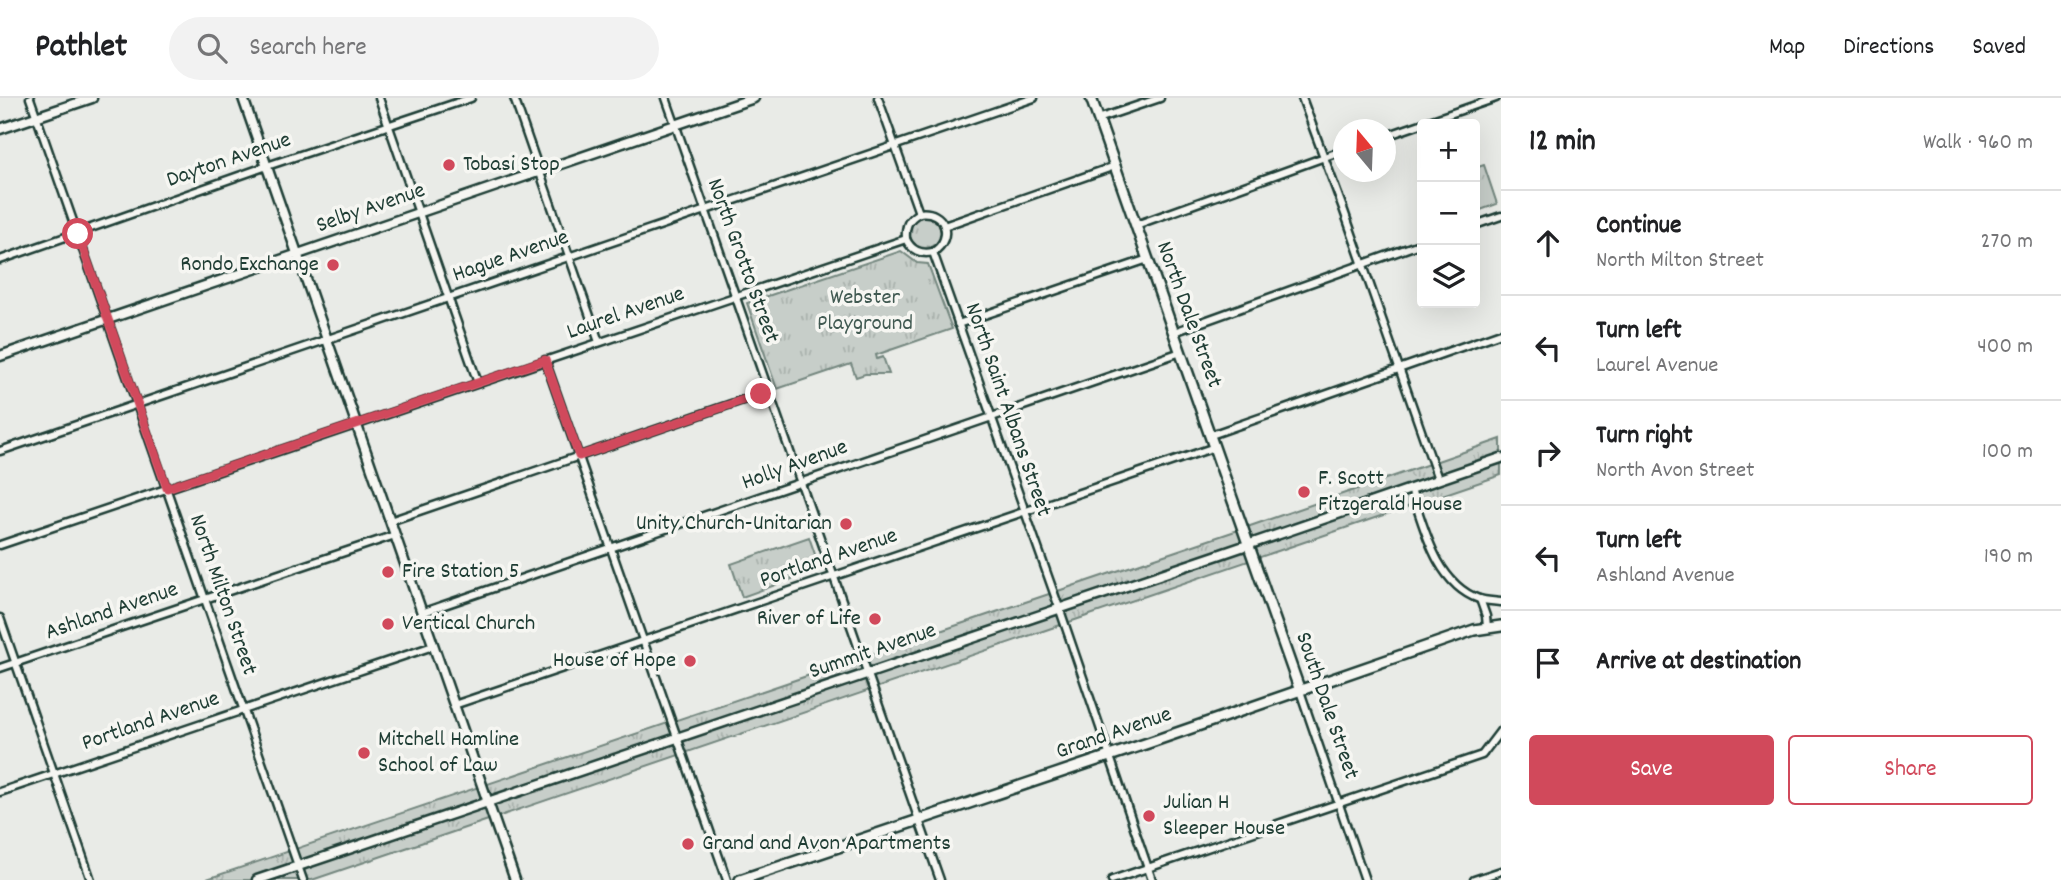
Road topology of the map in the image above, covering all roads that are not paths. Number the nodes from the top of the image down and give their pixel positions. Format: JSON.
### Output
{"nodes":[{"id":1,"x":30,"y":98,"type":"edge"},
{"id":2,"x":92,"y":98,"type":"edge"},
{"id":3,"x":243,"y":98,"type":"edge"},
{"id":4,"x":379,"y":98,"type":"edge"},
{"id":5,"x":471,"y":98,"type":"edge"},
{"id":6,"x":514,"y":98,"type":"edge"},
{"id":7,"x":666,"y":98,"type":"edge"},
{"id":8,"x":754,"y":98,"type":"edge"},
{"id":9,"x":878,"y":98,"type":"edge"},
{"id":10,"x":1034,"y":98,"type":"edge"},
{"id":11,"x":1091,"y":98,"type":"edge"},
{"id":12,"x":1160,"y":98,"type":"edge"},
{"id":13,"x":1302,"y":98,"type":"edge"},
{"id":14,"x":1496,"y":98,"type":"edge"},
{"id":15,"x":37,"y":117,"type":"junction"},
{"id":16,"x":1098,"y":120,"type":"junction"},
{"id":17,"x":388,"y":125,"type":"junction"},
{"id":18,"x":675,"y":125,"type":"junction"},
{"id":19,"x":0,"y":130,"type":"edge"},
{"id":20,"x":1396,"y":132,"type":"edge"},
{"id":21,"x":895,"y":145,"type":"junction"},
{"id":22,"x":1333,"y":154,"type":"edge"},
{"id":23,"x":1324,"y":157,"type":"junction"},
{"id":24,"x":267,"y":166,"type":"junction"},
{"id":25,"x":1115,"y":166,"type":"junction"},
{"id":26,"x":540,"y":171,"type":"junction"},
{"id":27,"x":706,"y":210,"type":"junction"},
{"id":28,"x":419,"y":212,"type":"junction"},
{"id":29,"x":919,"y":213,"type":"junction"},
{"id":30,"x":1501,"y":216,"type":"edge"},
{"id":31,"x":1480,"y":223,"type":"edge"},
{"id":32,"x":1136,"y":225,"type":"junction"},
{"id":33,"x":944,"y":226,"type":"junction"},
{"id":34,"x":78,"y":234,"type":"junction"},
{"id":35,"x":906,"y":239,"type":"junction"},
{"id":36,"x":1417,"y":245,"type":"edge"},
{"id":37,"x":933,"y":252,"type":"junction"},
{"id":38,"x":298,"y":254,"type":"junction"},
{"id":39,"x":570,"y":256,"type":"junction"},
{"id":40,"x":1148,"y":259,"type":"junction"},
{"id":41,"x":0,"y":260,"type":"edge"},
{"id":42,"x":1362,"y":263,"type":"junction"},
{"id":43,"x":736,"y":295,"type":"junction"},
{"id":44,"x":449,"y":297,"type":"junction"},
{"id":45,"x":107,"y":319,"type":"junction"},
{"id":46,"x":958,"y":324,"type":"junction"},
{"id":47,"x":1174,"y":331,"type":"junction"},
{"id":48,"x":1501,"y":333,"type":"edge"},
{"id":49,"x":327,"y":339,"type":"junction"},
{"id":50,"x":599,"y":342,"type":"junction"},
{"id":51,"x":1181,"y":352,"type":"junction"},
{"id":52,"x":0,"y":356,"type":"edge"},
{"id":53,"x":545,"y":360,"type":"junction"},
{"id":54,"x":1400,"y":369,"type":"junction"},
{"id":55,"x":478,"y":383,"type":"junction"},
{"id":56,"x":769,"y":391,"type":"junction"},
{"id":57,"x":137,"y":404,"type":"junction"},
{"id":58,"x":992,"y":418,"type":"junction"},
{"id":59,"x":356,"y":424,"type":"junction"},
{"id":60,"x":1211,"y":435,"type":"junction"},
{"id":61,"x":1215,"y":447,"type":"junction"},
{"id":62,"x":0,"y":451,"type":"edge"},
{"id":63,"x":579,"y":456,"type":"junction"},
{"id":64,"x":1501,"y":458,"type":"edge"},
{"id":65,"x":1438,"y":480,"type":"junction"},
{"id":66,"x":802,"y":483,"type":"junction"},
{"id":67,"x":167,"y":488,"type":"junction"},
{"id":68,"x":1411,"y":489,"type":"junction"},
{"id":69,"x":1024,"y":511,"type":"junction"},
{"id":70,"x":390,"y":521,"type":"junction"},
{"id":71,"x":395,"y":536,"type":"junction"},
{"id":72,"x":0,"y":545,"type":"edge"},
{"id":73,"x":1249,"y":545,"type":"junction"},
{"id":74,"x":612,"y":549,"type":"junction"},
{"id":75,"x":834,"y":575,"type":"junction"},
{"id":76,"x":205,"y":599,"type":"junction"},
{"id":77,"x":1480,"y":599,"type":"junction"},
{"id":78,"x":1501,"y":602,"type":"edge"},
{"id":79,"x":1059,"y":609,"type":"junction"},
{"id":80,"x":421,"y":613,"type":"junction"},
{"id":81,"x":0,"y":618,"type":"edge"},
{"id":82,"x":1501,"y":626,"type":"edge"},
{"id":83,"x":1487,"y":627,"type":"junction"},
{"id":84,"x":645,"y":642,"type":"junction"},
{"id":85,"x":433,"y":646,"type":"junction"},
{"id":86,"x":16,"y":663,"type":"junction"},
{"id":87,"x":0,"y":668,"type":"edge"},
{"id":88,"x":868,"y":674,"type":"junction"},
{"id":89,"x":1300,"y":691,"type":"junction"},
{"id":90,"x":454,"y":705,"type":"junction"},
{"id":91,"x":243,"y":709,"type":"junction"},
{"id":92,"x":1501,"y":730,"type":"edge"},
{"id":93,"x":678,"y":738,"type":"junction"},
{"id":94,"x":1109,"y":755,"type":"junction"},
{"id":95,"x":54,"y":773,"type":"junction"},
{"id":96,"x":0,"y":792,"type":"edge"},
{"id":97,"x":488,"y":802,"type":"junction"},
{"id":98,"x":1339,"y":803,"type":"junction"},
{"id":99,"x":919,"y":820,"type":"junction"},
{"id":100,"x":298,"y":866,"type":"junction"},
{"id":101,"x":1148,"y":868,"type":"junction"},
{"id":102,"x":1501,"y":871,"type":"edge"},
{"id":103,"x":91,"y":880,"type":"edge"},
{"id":104,"x":257,"y":880,"type":"edge"},
{"id":105,"x":303,"y":880,"type":"edge"},
{"id":106,"x":515,"y":880,"type":"edge"},
{"id":107,"x":727,"y":880,"type":"edge"},
{"id":108,"x":740,"y":880,"type":"edge"},
{"id":109,"x":940,"y":880,"type":"edge"},
{"id":110,"x":1112,"y":880,"type":"edge"},
{"id":111,"x":1152,"y":880,"type":"edge"},
{"id":112,"x":1365,"y":880,"type":"edge"},
{"id":113,"x":1474,"y":880,"type":"edge"}],
"edges":[{"from":1,"to":15,"type":"street","name":"North Milton Street"},
{"from":2,"to":15,"type":"street"},
{"from":3,"to":24,"type":"street"},
{"from":4,"to":17,"type":"street"},
{"from":5,"to":17,"type":"street","name":"Dayton Avenue"},
{"from":6,"to":26,"type":"street"},
{"from":7,"to":18,"type":"street","name":"North Grotto Street"},
{"from":8,"to":18,"type":"street","name":"Selby Avenue"},
{"from":9,"to":21,"type":"street"},
{"from":10,"to":21,"type":"street","name":"Hague Avenue"},
{"from":11,"to":16,"type":"main road","name":"North Dale Street"},
{"from":12,"to":16,"type":"street"},
{"from":13,"to":23,"type":"street"},
{"from":14,"to":20,"type":"street"},
{"from":15,"to":19,"type":"street"},
{"from":15,"to":34,"type":"street","name":"North Milton Street"},
{"from":16,"to":25,"type":"main road","name":"North Dale Street"},
{"from":17,"to":24,"type":"street","name":"Dayton Avenue"},
{"from":17,"to":28,"type":"street"},
{"from":18,"to":26,"type":"street","name":"Selby Avenue"},
{"from":18,"to":27,"type":"street","name":"North Grotto Street"},
{"from":21,"to":27,"type":"street","name":"Hague Avenue"},
{"from":21,"to":29,"type":"street"},
{"from":22,"to":23,"type":"street"},
{"from":23,"to":32,"type":"street"},
{"from":23,"to":42,"type":"street"},
{"from":24,"to":34,"type":"street","name":"Dayton Avenue"},
{"from":24,"to":38,"type":"street"},
{"from":25,"to":32,"type":"main road","name":"North Dale Street"},
{"from":25,"to":33,"type":"street"},
{"from":26,"to":28,"type":"street","name":"Selby Avenue"},
{"from":26,"to":39,"type":"street"},
{"from":27,"to":39,"type":"street","name":"Hague Avenue"},
{"from":27,"to":43,"type":"street","name":"North Grotto Street"},
{"from":28,"to":38,"type":"street","name":"Selby Avenue"},
{"from":28,"to":44,"type":"street"},
{"from":29,"to":33,"type":"street"},
{"from":29,"to":35,"type":"street"},
{"from":30,"to":31,"type":"street"},
{"from":32,"to":40,"type":"main road","name":"North Dale Street"},
{"from":33,"to":37,"type":"street"},
{"from":34,"to":41,"type":"street","name":"Dayton Avenue"},
{"from":34,"to":45,"type":"street","name":"North Milton Street"},
{"from":35,"to":37,"type":"street"},
{"from":35,"to":43,"type":"street","name":"Laurel Avenue"},
{"from":36,"to":42,"type":"street"},
{"from":37,"to":46,"type":"street","name":"North Saint Albans Street"},
{"from":38,"to":45,"type":"street","name":"Selby Avenue"},
{"from":38,"to":49,"type":"street"},
{"from":39,"to":44,"type":"street","name":"Hague Avenue"},
{"from":39,"to":50,"type":"street"},
{"from":40,"to":46,"type":"street"},
{"from":40,"to":47,"type":"main road","name":"North Dale Street"},
{"from":42,"to":47,"type":"street"},
{"from":42,"to":54,"type":"street"},
{"from":43,"to":50,"type":"street","name":"Laurel Avenue"},
{"from":43,"to":56,"type":"street","name":"North Grotto Street"},
{"from":44,"to":49,"type":"street","name":"Hague Avenue"},
{"from":44,"to":55,"type":"street"},
{"from":45,"to":52,"type":"street","name":"Selby Avenue"},
{"from":45,"to":57,"type":"street","name":"North Milton Street"},
{"from":46,"to":58,"type":"street","name":"North Saint Albans Street"},
{"from":47,"to":51,"type":"main road","name":"North Dale Street"},
{"from":48,"to":54,"type":"street"},
{"from":49,"to":57,"type":"street","name":"Hague Avenue"},
{"from":49,"to":59,"type":"street"},
{"from":50,"to":53,"type":"street","name":"Laurel Avenue"},
{"from":51,"to":58,"type":"street","name":"Holly Avenue"},
{"from":51,"to":60,"type":"main road","name":"North Dale Street"},
{"from":53,"to":55,"type":"street","name":"Laurel Avenue"},
{"from":53,"to":63,"type":"street"},
{"from":54,"to":60,"type":"street"},
{"from":54,"to":65,"type":"street"},
{"from":55,"to":59,"type":"street","name":"Laurel Avenue"},
{"from":56,"to":63,"type":"street"},
{"from":56,"to":66,"type":"street","name":"North Grotto Street"},
{"from":57,"to":62,"type":"street","name":"Hague Avenue"},
{"from":57,"to":67,"type":"street","name":"North Milton Street"},
{"from":58,"to":66,"type":"street","name":"Holly Avenue"},
{"from":58,"to":69,"type":"street","name":"North Saint Albans Street"},
{"from":59,"to":67,"type":"street","name":"Laurel Avenue"},
{"from":59,"to":70,"type":"street"},
{"from":60,"to":61,"type":"main road","name":"North Dale Street"},
{"from":61,"to":69,"type":"street","name":"Portland Avenue"},
{"from":61,"to":73,"type":"main road","name":"North Dale Street"},
{"from":63,"to":70,"type":"street"},
{"from":63,"to":74,"type":"street"},
{"from":64,"to":65,"type":"street","name":"Summit Avenue"},
{"from":65,"to":68,"type":"street","name":"Summit Avenue"},
{"from":66,"to":74,"type":"street","name":"Holly Avenue"},
{"from":66,"to":75,"type":"street","name":"North Grotto Street"},
{"from":67,"to":72,"type":"street","name":"Laurel Avenue"},
{"from":67,"to":76,"type":"street","name":"North Milton Street"},
{"from":68,"to":73,"type":"street","name":"Summit Avenue"},
{"from":68,"to":77,"type":"street"},
{"from":69,"to":75,"type":"street","name":"Portland Avenue"},
{"from":69,"to":79,"type":"street","name":"North Saint Albans Street"},
{"from":70,"to":71,"type":"street"},
{"from":71,"to":76,"type":"street","name":"Ashland Avenue"},
{"from":71,"to":80,"type":"street"},
{"from":73,"to":79,"type":"street","name":"Summit Avenue"},
{"from":73,"to":89,"type":"main road","name":"South Dale Street"},
{"from":74,"to":80,"type":"street","name":"Holly Avenue"},
{"from":74,"to":84,"type":"street"},
{"from":75,"to":84,"type":"street","name":"Portland Avenue"},
{"from":75,"to":88,"type":"street","name":"North Grotto Street"},
{"from":76,"to":86,"type":"street","name":"Ashland Avenue"},
{"from":76,"to":91,"type":"street","name":"North Milton Street"},
{"from":77,"to":78,"type":"street"},
{"from":77,"to":83,"type":"street"},
{"from":79,"to":88,"type":"street","name":"Summit Avenue"},
{"from":79,"to":94,"type":"street","name":"North Saint Albans Street"},
{"from":80,"to":85,"type":"street"},
{"from":81,"to":86,"type":"street"},
{"from":82,"to":83,"type":"main road","name":"Grand Avenue"},
{"from":83,"to":89,"type":"main road","name":"Grand Avenue"},
{"from":84,"to":90,"type":"street","name":"Portland Avenue"},
{"from":84,"to":93,"type":"street"},
{"from":85,"to":90,"type":"street"},
{"from":85,"to":91,"type":"street","name":"Portland Avenue"},
{"from":86,"to":87,"type":"street","name":"Ashland Avenue"},
{"from":86,"to":95,"type":"street"},
{"from":88,"to":93,"type":"street","name":"Summit Avenue"},
{"from":88,"to":99,"type":"street","name":"North Grotto Street"},
{"from":89,"to":94,"type":"main road","name":"Grand Avenue"},
{"from":89,"to":98,"type":"street","name":"South Dale Street"},
{"from":90,"to":97,"type":"street"},
{"from":91,"to":95,"type":"street","name":"Portland Avenue"},
{"from":91,"to":100,"type":"street","name":"North Milton Street"},
{"from":92,"to":98,"type":"street"},
{"from":93,"to":97,"type":"street","name":"Summit Avenue"},
{"from":93,"to":107,"type":"street"},
{"from":94,"to":99,"type":"main road","name":"Grand Avenue"},
{"from":94,"to":101,"type":"street","name":"North Saint Albans Street"},
{"from":95,"to":96,"type":"street","name":"Portland Avenue"},
{"from":95,"to":103,"type":"street"},
{"from":97,"to":100,"type":"street","name":"Summit Avenue"},
{"from":97,"to":106,"type":"street"},
{"from":98,"to":101,"type":"street"},
{"from":98,"to":112,"type":"street","name":"South Dale Street"},
{"from":99,"to":108,"type":"main road","name":"Grand Avenue"},
{"from":99,"to":109,"type":"street","name":"North Grotto Street"},
{"from":100,"to":104,"type":"street","name":"Summit Avenue"},
{"from":100,"to":105,"type":"street","name":"North Milton Street"},
{"from":101,"to":110,"type":"street"},
{"from":101,"to":111,"type":"street","name":"North Saint Albans Street"},
{"from":102,"to":113,"type":"street"}]}
